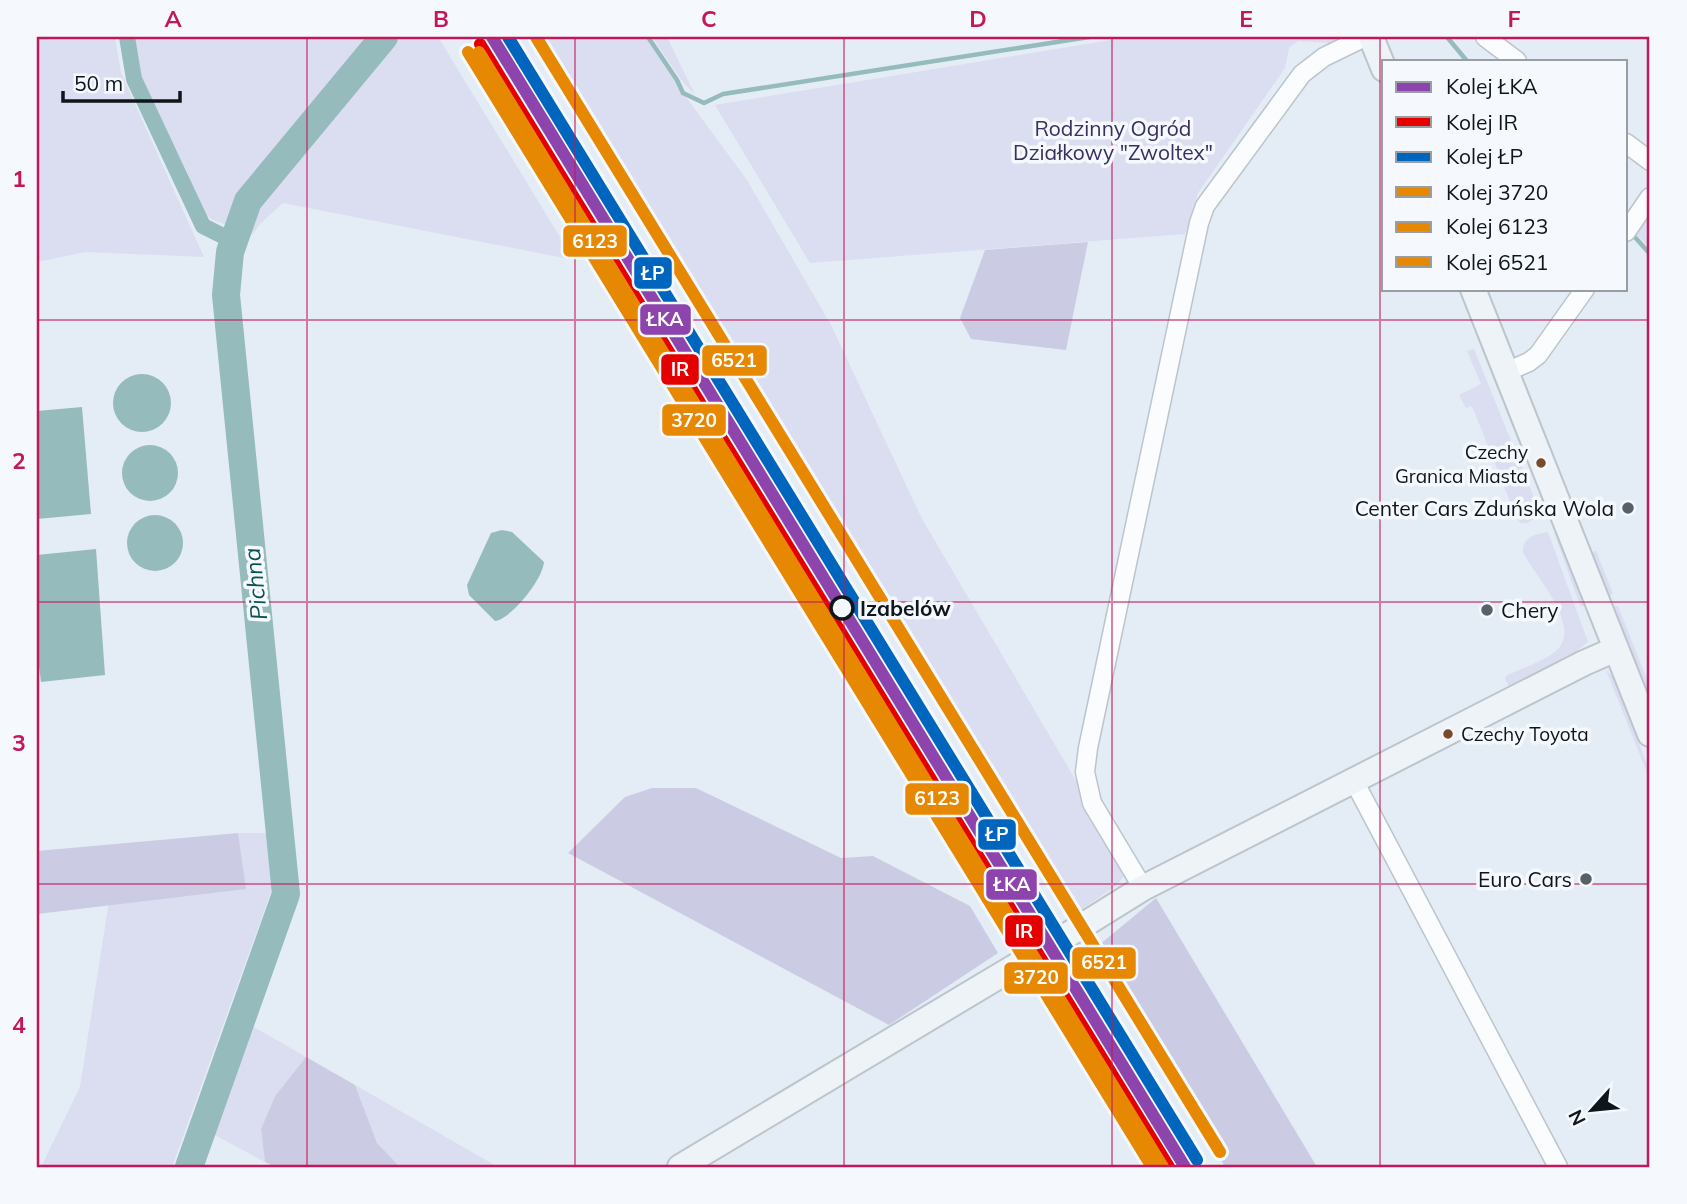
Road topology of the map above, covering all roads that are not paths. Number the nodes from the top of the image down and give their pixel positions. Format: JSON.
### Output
{"nodes":[{"id":1,"x":1365,"y":37,"type":"edge"},
{"id":2,"x":1371,"y":37,"type":"edge"},
{"id":3,"x":1485,"y":37,"type":"edge"},
{"id":4,"x":1516,"y":60,"type":"edge"},
{"id":5,"x":1382,"y":64,"type":"edge"},
{"id":6,"x":1628,"y":144,"type":"edge"},
{"id":7,"x":1650,"y":161,"type":"edge"},
{"id":8,"x":1650,"y":197,"type":"edge"},
{"id":9,"x":1628,"y":229,"type":"edge"},
{"id":10,"x":1473,"y":290,"type":"edge"},
{"id":11,"x":1584,"y":290,"type":"edge"},
{"id":12,"x":1506,"y":372,"type":"junction"},
{"id":13,"x":1616,"y":649,"type":"junction"},
{"id":14,"x":1650,"y":734,"type":"edge"},
{"id":15,"x":1354,"y":781,"type":"junction"},
{"id":16,"x":1143,"y":888,"type":"junction"},
{"id":17,"x":680,"y":1167,"type":"edge"},
{"id":18,"x":1558,"y":1167,"type":"edge"}],
"edges":[{"from":1,"to":16,"type":"street"},
{"from":2,"to":5,"type":"street"},
{"from":3,"to":4,"type":"street"},
{"from":6,"to":7,"type":"street"},
{"from":8,"to":9,"type":"street"},
{"from":10,"to":12,"type":"street"},
{"from":11,"to":12,"type":"street"},
{"from":12,"to":13,"type":"street"},
{"from":13,"to":14,"type":"street"},
{"from":13,"to":15,"type":"street"},
{"from":15,"to":16,"type":"street"},
{"from":15,"to":18,"type":"street"},
{"from":16,"to":17,"type":"street"}]}
